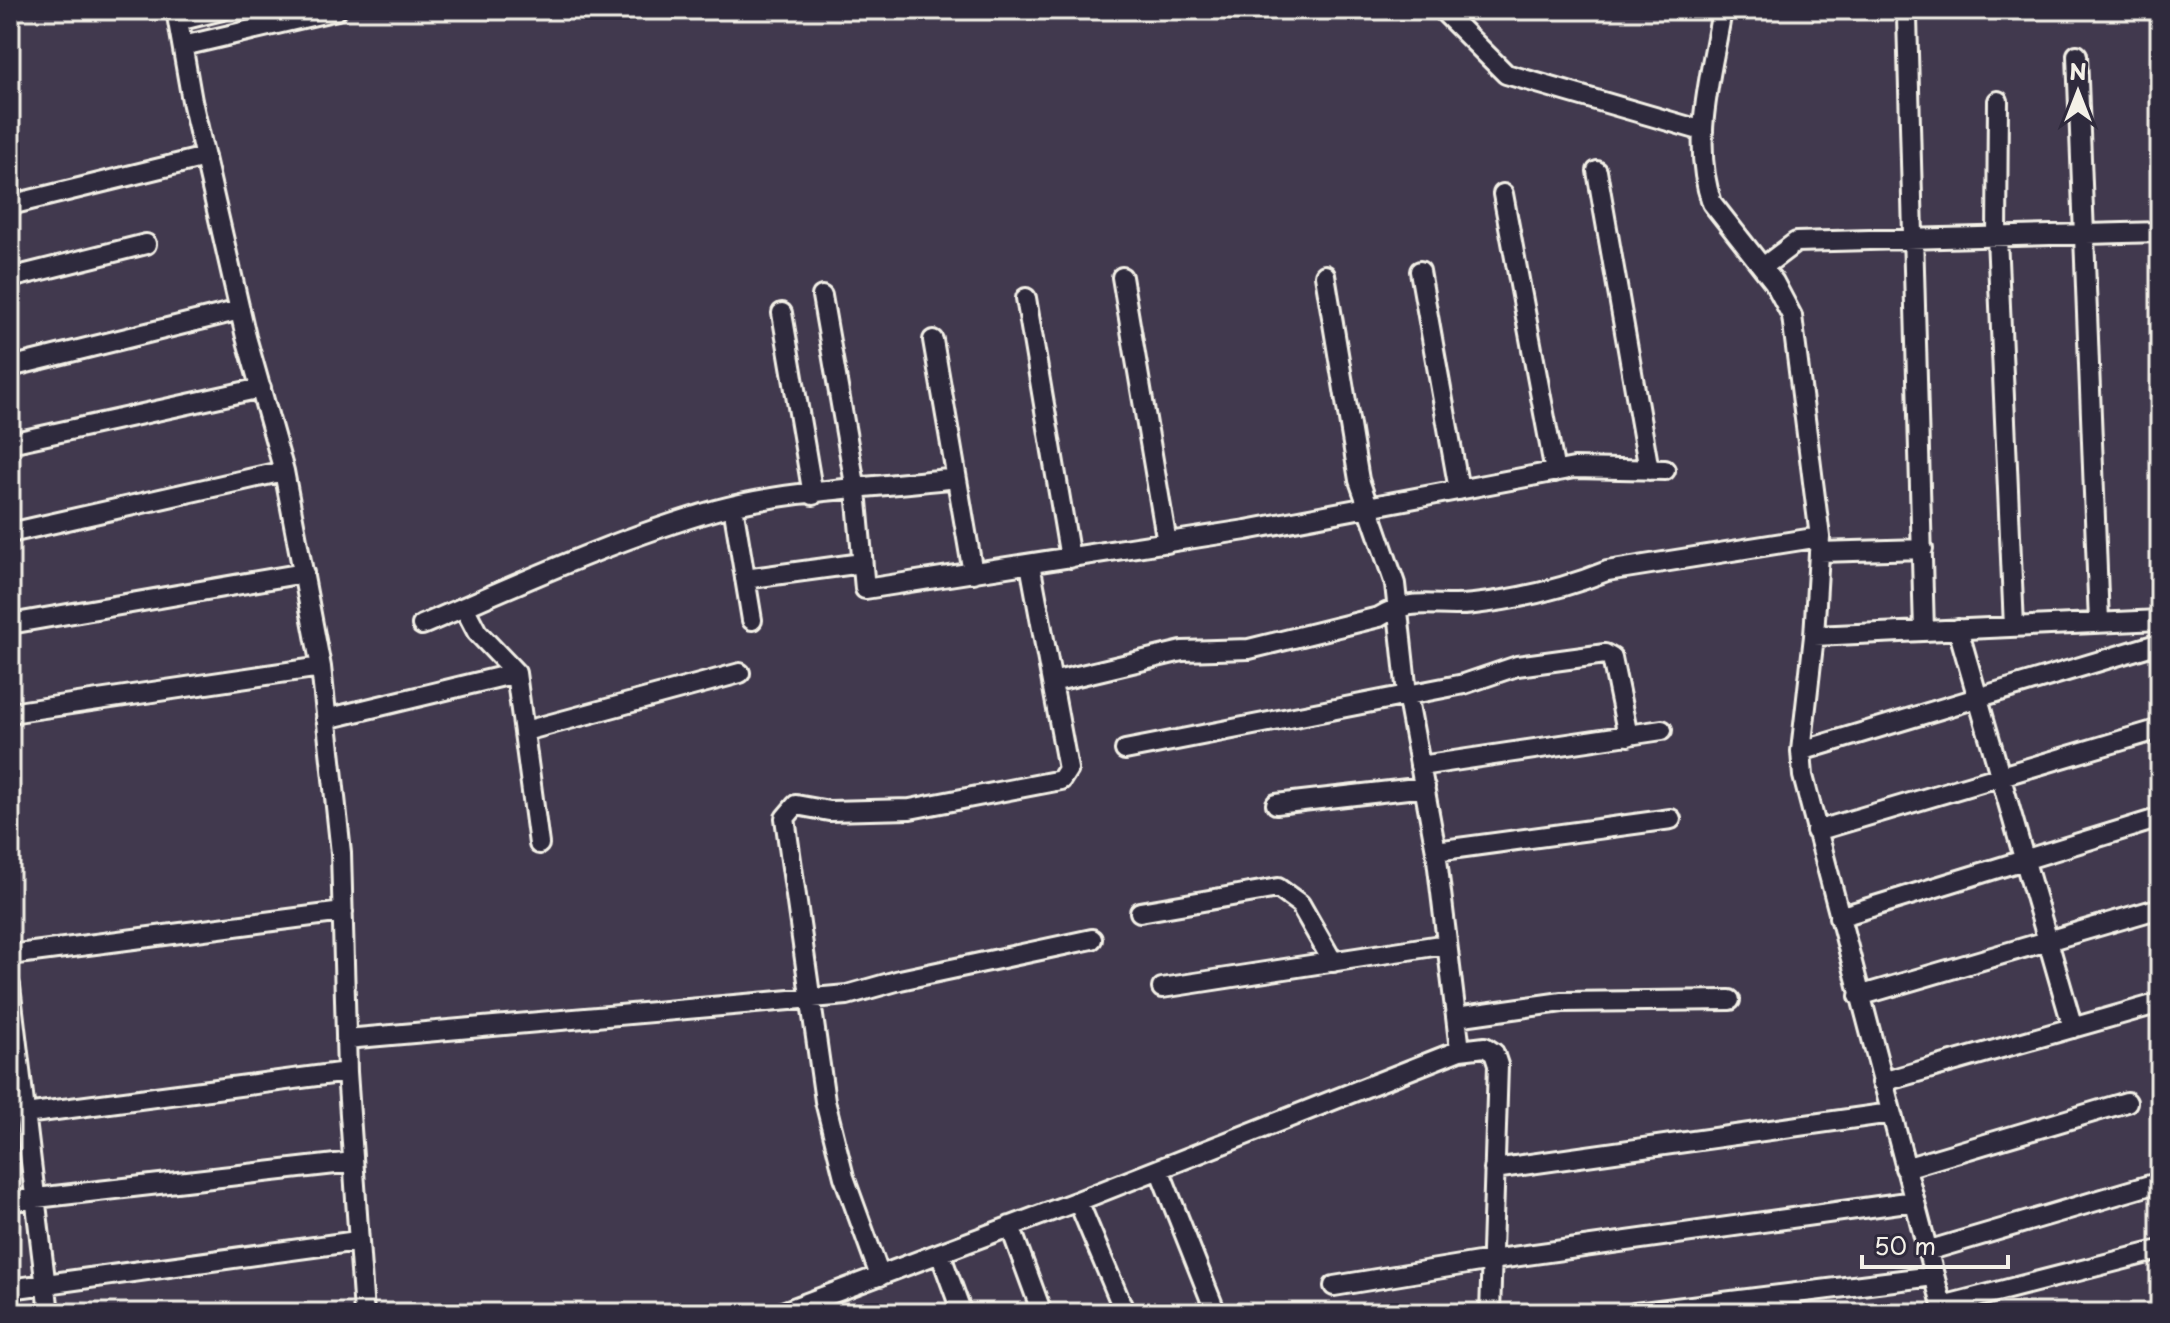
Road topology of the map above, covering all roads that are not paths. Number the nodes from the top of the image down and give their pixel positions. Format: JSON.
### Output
{"nodes":[{"id":1,"x":222,"y":10,"type":"edge"},
{"id":2,"x":337,"y":10,"type":"edge"},
{"id":3,"x":1442,"y":10,"type":"edge"},
{"id":4,"x":1722,"y":10,"type":"edge"},
{"id":5,"x":177,"y":15,"type":"edge"},
{"id":6,"x":1907,"y":17,"type":"dead end"},
{"id":7,"x":183,"y":46,"type":"junction"},
{"id":8,"x":2077,"y":55,"type":"dead end"},
{"id":9,"x":1998,"y":101,"type":"dead end"},
{"id":10,"x":1703,"y":131,"type":"junction"},
{"id":11,"x":205,"y":157,"type":"junction"},
{"id":12,"x":1597,"y":171,"type":"dead end"},
{"id":13,"x":1503,"y":194,"type":"dead end"},
{"id":14,"x":10,"y":205,"type":"edge"},
{"id":15,"x":2160,"y":232,"type":"edge"},
{"id":16,"x":2083,"y":235,"type":"junction"},
{"id":17,"x":1997,"y":237,"type":"junction"},
{"id":18,"x":1912,"y":240,"type":"junction"},
{"id":19,"x":146,"y":244,"type":"dead end"},
{"id":20,"x":1763,"y":267,"type":"junction"},
{"id":21,"x":1420,"y":271,"type":"dead end"},
{"id":22,"x":1325,"y":275,"type":"dead end"},
{"id":23,"x":1122,"y":277,"type":"dead end"},
{"id":24,"x":10,"y":278,"type":"edge"},
{"id":25,"x":822,"y":296,"type":"dead end"},
{"id":26,"x":1026,"y":298,"type":"dead end"},
{"id":27,"x":240,"y":310,"type":"junction"},
{"id":28,"x":782,"y":313,"type":"dead end"},
{"id":29,"x":933,"y":340,"type":"dead end"},
{"id":30,"x":10,"y":367,"type":"edge"},
{"id":31,"x":261,"y":388,"type":"junction"},
{"id":32,"x":10,"y":443,"type":"edge"},
{"id":33,"x":284,"y":471,"type":"junction"},
{"id":34,"x":1555,"y":472,"type":"junction"},
{"id":35,"x":956,"y":478,"type":"junction"},
{"id":36,"x":856,"y":490,"type":"junction"},
{"id":37,"x":1459,"y":490,"type":"junction"},
{"id":38,"x":813,"y":495,"type":"junction"},
{"id":39,"x":733,"y":506,"type":"junction"},
{"id":40,"x":1368,"y":507,"type":"junction"},
{"id":41,"x":10,"y":533,"type":"edge"},
{"id":42,"x":1167,"y":543,"type":"junction"},
{"id":43,"x":1819,"y":545,"type":"junction"},
{"id":44,"x":1923,"y":549,"type":"junction"},
{"id":45,"x":1070,"y":558,"type":"junction"},
{"id":46,"x":862,"y":563,"type":"junction"},
{"id":47,"x":1030,"y":564,"type":"junction"},
{"id":48,"x":304,"y":573,"type":"junction"},
{"id":49,"x":973,"y":573,"type":"junction"},
{"id":50,"x":745,"y":579,"type":"junction"},
{"id":51,"x":1397,"y":606,"type":"junction"},
{"id":52,"x":464,"y":607,"type":"junction"},
{"id":53,"x":752,"y":620,"type":"dead end"},
{"id":54,"x":2160,"y":620,"type":"edge"},
{"id":55,"x":2099,"y":622,"type":"junction"},
{"id":56,"x":10,"y":624,"type":"edge"},
{"id":57,"x":422,"y":625,"type":"dead end"},
{"id":58,"x":2014,"y":627,"type":"junction"},
{"id":59,"x":1958,"y":629,"type":"junction"},
{"id":60,"x":1924,"y":631,"type":"junction"},
{"id":61,"x":1814,"y":636,"type":"junction"},
{"id":62,"x":2160,"y":643,"type":"edge"},
{"id":63,"x":321,"y":667,"type":"junction"},
{"id":64,"x":516,"y":673,"type":"junction"},
{"id":65,"x":740,"y":673,"type":"dead end"},
{"id":66,"x":1052,"y":682,"type":"junction"},
{"id":67,"x":1407,"y":694,"type":"junction"},
{"id":68,"x":1978,"y":698,"type":"junction"},
{"id":69,"x":10,"y":713,"type":"edge"},
{"id":70,"x":326,"y":719,"type":"junction"},
{"id":71,"x":2160,"y":729,"type":"edge"},
{"id":72,"x":1662,"y":730,"type":"dead end"},
{"id":73,"x":525,"y":731,"type":"junction"},
{"id":74,"x":1628,"y":736,"type":"junction"},
{"id":75,"x":1125,"y":750,"type":"dead end"},
{"id":76,"x":1801,"y":751,"type":"junction"},
{"id":77,"x":1420,"y":766,"type":"junction"},
{"id":78,"x":2000,"y":776,"type":"junction"},
{"id":79,"x":1425,"y":787,"type":"junction"},
{"id":80,"x":1276,"y":804,"type":"dead end"},
{"id":81,"x":2160,"y":818,"type":"edge"},
{"id":82,"x":1671,"y":819,"type":"dead end"},
{"id":83,"x":1816,"y":831,"type":"junction"},
{"id":84,"x":539,"y":844,"type":"dead end"},
{"id":85,"x":1436,"y":851,"type":"junction"},
{"id":86,"x":2024,"y":860,"type":"junction"},
{"id":87,"x":2160,"y":908,"type":"edge"},
{"id":88,"x":343,"y":912,"type":"junction"},
{"id":89,"x":1140,"y":912,"type":"dead end"},
{"id":90,"x":1839,"y":917,"type":"junction"},
{"id":91,"x":1092,"y":939,"type":"dead end"},
{"id":92,"x":2048,"y":941,"type":"junction"},
{"id":93,"x":1447,"y":944,"type":"junction"},
{"id":94,"x":10,"y":955,"type":"edge"},
{"id":95,"x":1333,"y":962,"type":"junction"},
{"id":96,"x":10,"y":986,"type":"edge"},
{"id":97,"x":1162,"y":988,"type":"dead end"},
{"id":98,"x":1859,"y":996,"type":"junction"},
{"id":99,"x":811,"y":997,"type":"junction"},
{"id":100,"x":1730,"y":1000,"type":"dead end"},
{"id":101,"x":2160,"y":1003,"type":"edge"},
{"id":102,"x":1456,"y":1017,"type":"junction"},
{"id":103,"x":2073,"y":1028,"type":"junction"},
{"id":104,"x":346,"y":1039,"type":"junction"},
{"id":105,"x":1460,"y":1050,"type":"junction"},
{"id":106,"x":347,"y":1072,"type":"junction"},
{"id":107,"x":1882,"y":1082,"type":"junction"},
{"id":108,"x":2127,"y":1102,"type":"dead end"},
{"id":109,"x":1891,"y":1113,"type":"junction"},
{"id":110,"x":25,"y":1114,"type":"junction"},
{"id":111,"x":353,"y":1162,"type":"junction"},
{"id":112,"x":1905,"y":1168,"type":"junction"},
{"id":113,"x":1159,"y":1169,"type":"junction"},
{"id":114,"x":1494,"y":1169,"type":"junction"},
{"id":115,"x":2150,"y":1185,"type":"dead end"},
{"id":116,"x":35,"y":1198,"type":"junction"},
{"id":117,"x":10,"y":1201,"type":"edge"},
{"id":118,"x":1078,"y":1201,"type":"junction"},
{"id":119,"x":1914,"y":1201,"type":"junction"},
{"id":120,"x":1010,"y":1226,"type":"junction"},
{"id":121,"x":357,"y":1241,"type":"junction"},
{"id":122,"x":2160,"y":1250,"type":"edge"},
{"id":123,"x":1927,"y":1251,"type":"junction"},
{"id":124,"x":940,"y":1253,"type":"junction"},
{"id":125,"x":1491,"y":1260,"type":"junction"},
{"id":126,"x":880,"y":1276,"type":"junction"},
{"id":127,"x":1934,"y":1276,"type":"junction"},
{"id":128,"x":45,"y":1284,"type":"junction"},
{"id":129,"x":1334,"y":1286,"type":"dead end"},
{"id":130,"x":10,"y":1289,"type":"edge"},
{"id":131,"x":1943,"y":1310,"type":"edge"},
{"id":132,"x":49,"y":1313,"type":"edge"},
{"id":133,"x":364,"y":1313,"type":"edge"},
{"id":134,"x":780,"y":1313,"type":"edge"},
{"id":135,"x":962,"y":1313,"type":"edge"},
{"id":136,"x":1042,"y":1313,"type":"edge"},
{"id":137,"x":1125,"y":1313,"type":"edge"},
{"id":138,"x":1216,"y":1313,"type":"edge"},
{"id":139,"x":1490,"y":1313,"type":"edge"},
{"id":140,"x":1635,"y":1313,"type":"edge"}],
"edges":[{"from":1,"to":5,"type":"street"},
{"from":2,"to":7,"type":"street"},
{"from":3,"to":10,"type":"street"},
{"from":4,"to":10,"type":"street"},
{"from":5,"to":7,"type":"street"},
{"from":6,"to":18,"type":"street"},
{"from":7,"to":11,"type":"street"},
{"from":8,"to":16,"type":"street"},
{"from":9,"to":17,"type":"street"},
{"from":10,"to":20,"type":"street"},
{"from":11,"to":14,"type":"street"},
{"from":11,"to":27,"type":"street"},
{"from":12,"to":34,"type":"street"},
{"from":13,"to":34,"type":"street"},
{"from":15,"to":16,"type":"street"},
{"from":16,"to":17,"type":"street"},
{"from":16,"to":55,"type":"street"},
{"from":17,"to":18,"type":"street"},
{"from":17,"to":58,"type":"street"},
{"from":18,"to":20,"type":"street"},
{"from":18,"to":44,"type":"street"},
{"from":19,"to":24,"type":"street"},
{"from":20,"to":43,"type":"street"},
{"from":21,"to":37,"type":"street"},
{"from":22,"to":40,"type":"street"},
{"from":23,"to":42,"type":"street"},
{"from":25,"to":36,"type":"street"},
{"from":26,"to":45,"type":"street"},
{"from":27,"to":30,"type":"street"},
{"from":27,"to":31,"type":"street"},
{"from":28,"to":38,"type":"street"},
{"from":29,"to":35,"type":"street"},
{"from":31,"to":32,"type":"street"},
{"from":31,"to":33,"type":"street"},
{"from":33,"to":41,"type":"street"},
{"from":33,"to":48,"type":"street"},
{"from":34,"to":37,"type":"street"},
{"from":35,"to":36,"type":"street"},
{"from":35,"to":49,"type":"street"},
{"from":36,"to":38,"type":"street"},
{"from":36,"to":46,"type":"street"},
{"from":37,"to":40,"type":"street"},
{"from":38,"to":39,"type":"street"},
{"from":39,"to":50,"type":"street"},
{"from":39,"to":52,"type":"street"},
{"from":40,"to":42,"type":"street"},
{"from":40,"to":51,"type":"street"},
{"from":42,"to":45,"type":"street"},
{"from":43,"to":44,"type":"street"},
{"from":43,"to":51,"type":"street"},
{"from":43,"to":61,"type":"street"},
{"from":44,"to":60,"type":"street"},
{"from":45,"to":47,"type":"street"},
{"from":46,"to":49,"type":"street"},
{"from":46,"to":50,"type":"street"},
{"from":47,"to":49,"type":"street"},
{"from":47,"to":66,"type":"street"},
{"from":48,"to":56,"type":"street"},
{"from":48,"to":63,"type":"street"},
{"from":50,"to":53,"type":"street"},
{"from":51,"to":66,"type":"street"},
{"from":51,"to":67,"type":"street"},
{"from":52,"to":57,"type":"street"},
{"from":52,"to":64,"type":"street"},
{"from":54,"to":55,"type":"street"},
{"from":55,"to":58,"type":"street"},
{"from":58,"to":59,"type":"street"},
{"from":59,"to":60,"type":"street"},
{"from":59,"to":68,"type":"street"},
{"from":60,"to":61,"type":"street"},
{"from":61,"to":76,"type":"street"},
{"from":62,"to":68,"type":"street"},
{"from":63,"to":69,"type":"street"},
{"from":63,"to":70,"type":"street"},
{"from":64,"to":70,"type":"street"},
{"from":64,"to":73,"type":"street"},
{"from":65,"to":73,"type":"street"},
{"from":66,"to":99,"type":"street"},
{"from":67,"to":74,"type":"street"},
{"from":67,"to":75,"type":"street"},
{"from":67,"to":77,"type":"street"},
{"from":68,"to":76,"type":"street"},
{"from":68,"to":78,"type":"street"},
{"from":70,"to":88,"type":"street"},
{"from":71,"to":78,"type":"street"},
{"from":72,"to":74,"type":"street"},
{"from":73,"to":84,"type":"street"},
{"from":74,"to":77,"type":"street"},
{"from":76,"to":83,"type":"street"},
{"from":77,"to":79,"type":"street"},
{"from":78,"to":83,"type":"street"},
{"from":78,"to":86,"type":"street"},
{"from":79,"to":80,"type":"street"},
{"from":79,"to":85,"type":"street"},
{"from":81,"to":86,"type":"street"},
{"from":82,"to":85,"type":"street"},
{"from":83,"to":90,"type":"street"},
{"from":85,"to":93,"type":"street"},
{"from":86,"to":90,"type":"street"},
{"from":86,"to":92,"type":"street"},
{"from":87,"to":92,"type":"street"},
{"from":88,"to":94,"type":"street"},
{"from":88,"to":104,"type":"street"},
{"from":89,"to":95,"type":"street"},
{"from":90,"to":98,"type":"street"},
{"from":91,"to":99,"type":"street"},
{"from":92,"to":98,"type":"street"},
{"from":92,"to":103,"type":"street"},
{"from":93,"to":95,"type":"street"},
{"from":93,"to":102,"type":"street"},
{"from":95,"to":97,"type":"street"},
{"from":96,"to":110,"type":"street"},
{"from":98,"to":107,"type":"street"},
{"from":99,"to":104,"type":"street"},
{"from":99,"to":126,"type":"street"},
{"from":100,"to":102,"type":"street"},
{"from":101,"to":103,"type":"street"},
{"from":102,"to":105,"type":"street"},
{"from":103,"to":107,"type":"street"},
{"from":104,"to":106,"type":"street"},
{"from":105,"to":113,"type":"street"},
{"from":105,"to":114,"type":"street"},
{"from":106,"to":110,"type":"street"},
{"from":106,"to":111,"type":"street"},
{"from":107,"to":109,"type":"street"},
{"from":108,"to":112,"type":"street"},
{"from":109,"to":112,"type":"street"},
{"from":109,"to":114,"type":"street"},
{"from":110,"to":116,"type":"street"},
{"from":111,"to":116,"type":"street"},
{"from":111,"to":121,"type":"street"},
{"from":112,"to":119,"type":"street"},
{"from":113,"to":118,"type":"street"},
{"from":113,"to":138,"type":"street"},
{"from":114,"to":125,"type":"street"},
{"from":115,"to":123,"type":"street"},
{"from":116,"to":117,"type":"street"},
{"from":116,"to":128,"type":"street"},
{"from":118,"to":120,"type":"street"},
{"from":118,"to":137,"type":"street"},
{"from":119,"to":123,"type":"street"},
{"from":119,"to":125,"type":"street"},
{"from":120,"to":124,"type":"street"},
{"from":120,"to":136,"type":"street"},
{"from":121,"to":128,"type":"street"},
{"from":121,"to":133,"type":"street"},
{"from":122,"to":131,"type":"street"},
{"from":123,"to":127,"type":"street"},
{"from":124,"to":126,"type":"street"},
{"from":124,"to":135,"type":"street"},
{"from":125,"to":129,"type":"street"},
{"from":125,"to":139,"type":"street"},
{"from":126,"to":134,"type":"street"},
{"from":127,"to":131,"type":"street"},
{"from":127,"to":140,"type":"street"},
{"from":128,"to":130,"type":"street"},
{"from":128,"to":132,"type":"street"}]}
